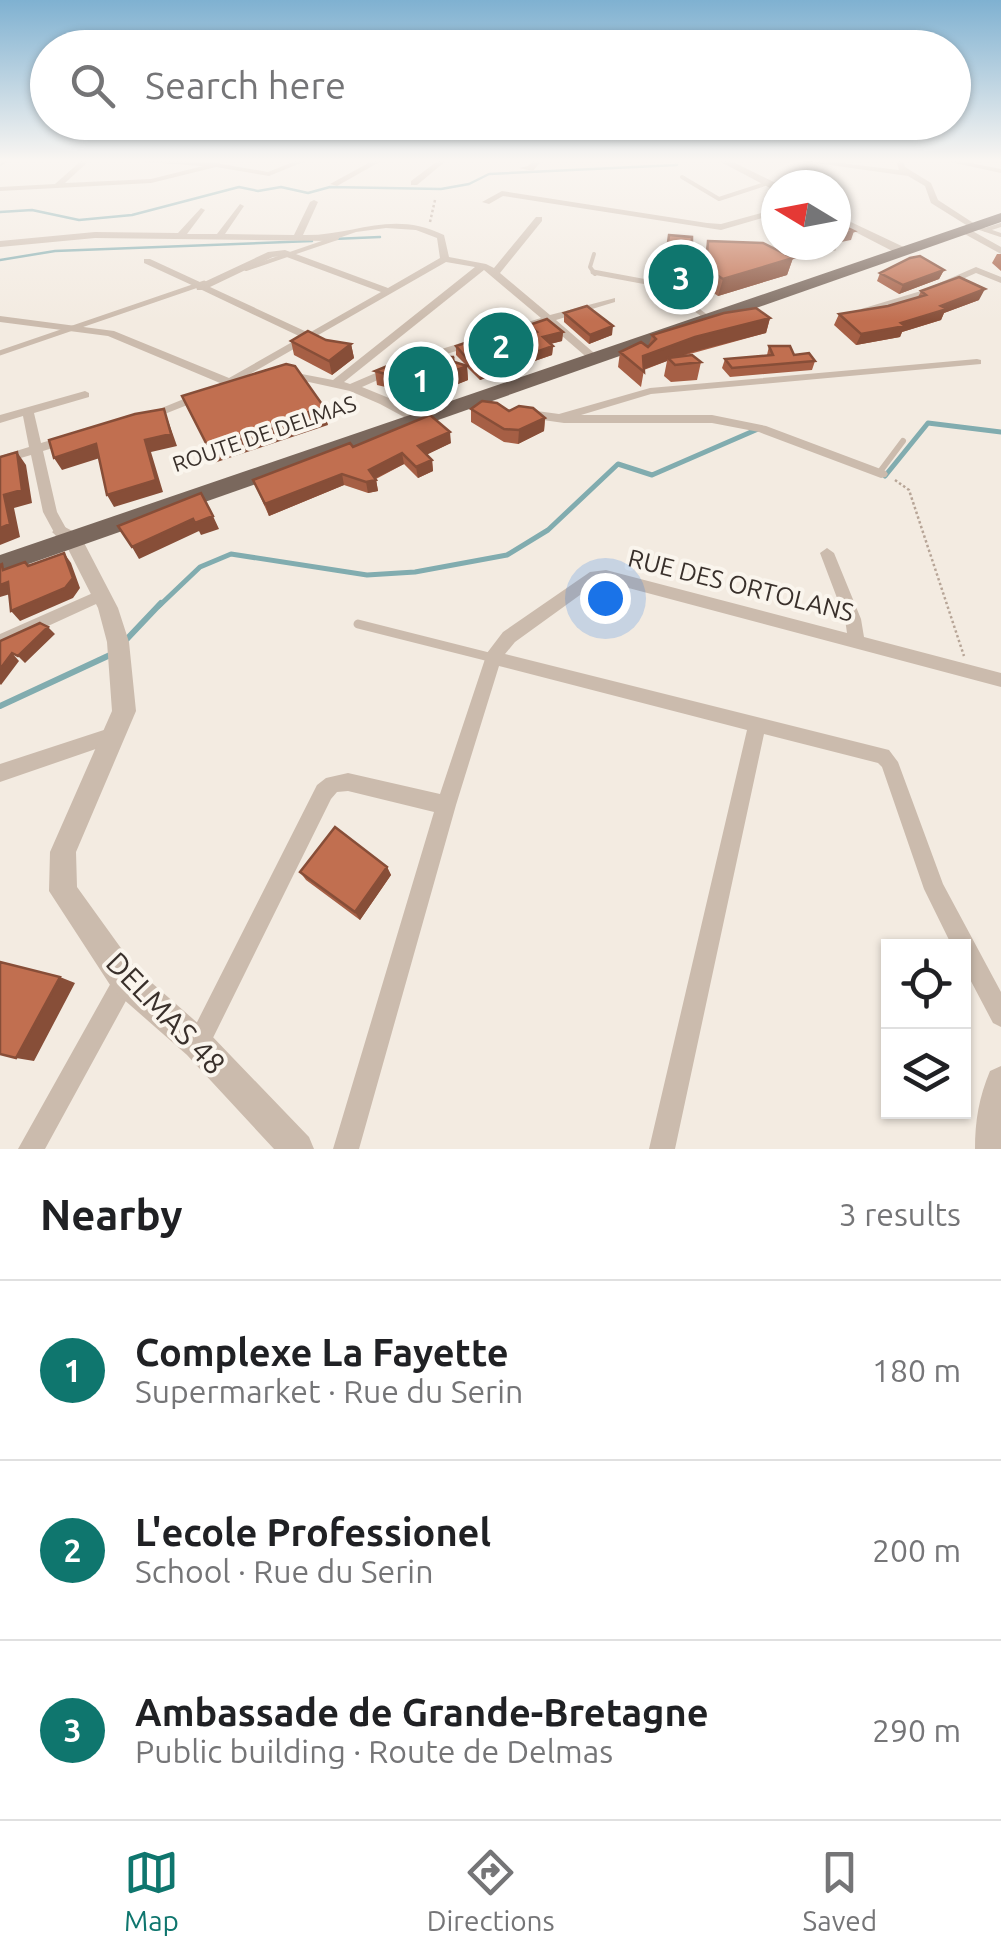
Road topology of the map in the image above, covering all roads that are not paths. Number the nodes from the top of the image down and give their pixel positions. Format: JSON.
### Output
{"nodes":[{"id":1,"x":198,"y":214,"type":"edge"},
{"id":2,"x":235,"y":214,"type":"edge"},
{"id":3,"x":309,"y":214,"type":"edge"},
{"id":4,"x":635,"y":214,"type":"edge"},
{"id":5,"x":964,"y":214,"type":"edge"},
{"id":6,"x":761,"y":215,"type":"edge"},
{"id":7,"x":539,"y":219,"type":"dead end"},
{"id":8,"x":989,"y":224,"type":"edge"},
{"id":9,"x":851,"y":226,"type":"edge"},
{"id":10,"x":368,"y":228,"type":"junction"},
{"id":11,"x":181,"y":236,"type":"junction"},
{"id":12,"x":219,"y":236,"type":"junction"},
{"id":13,"x":297,"y":238,"type":"junction"},
{"id":14,"x":0,"y":244,"type":"edge"},
{"id":15,"x":900,"y":250,"type":"junction"},
{"id":16,"x":1001,"y":251,"type":"edge"},
{"id":17,"x":594,"y":254,"type":"dead end"},
{"id":18,"x":148,"y":260,"type":"dead end"},
{"id":19,"x":445,"y":260,"type":"junction"},
{"id":20,"x":482,"y":266,"type":"junction"},
{"id":21,"x":495,"y":273,"type":"junction"},
{"id":22,"x":660,"y":275,"type":"dead end"},
{"id":23,"x":1001,"y":280,"type":"edge"},
{"id":24,"x":658,"y":284,"type":"junction"},
{"id":25,"x":200,"y":288,"type":"junction"},
{"id":26,"x":390,"y":292,"type":"junction"},
{"id":27,"x":611,"y":300,"type":"dead end"},
{"id":28,"x":866,"y":310,"type":"edge"},
{"id":29,"x":705,"y":316,"type":"junction"},
{"id":30,"x":0,"y":319,"type":"edge"},
{"id":31,"x":546,"y":319,"type":"junction"},
{"id":32,"x":306,"y":336,"type":"junction"},
{"id":33,"x":0,"y":353,"type":"edge"},
{"id":34,"x":590,"y":355,"type":"junction"},
{"id":35,"x":977,"y":362,"type":"dead end"},
{"id":36,"x":256,"y":369,"type":"junction"},
{"id":37,"x":230,"y":383,"type":"junction"},
{"id":38,"x":336,"y":383,"type":"junction"},
{"id":39,"x":354,"y":386,"type":"junction"},
{"id":40,"x":85,"y":395,"type":"dead end"},
{"id":41,"x":465,"y":404,"type":"junction"},
{"id":42,"x":28,"y":411,"type":"junction"},
{"id":43,"x":412,"y":417,"type":"junction"},
{"id":44,"x":142,"y":418,"type":"edge"},
{"id":45,"x":559,"y":418,"type":"junction"},
{"id":46,"x":0,"y":419,"type":"edge"},
{"id":47,"x":89,"y":433,"type":"edge"},
{"id":48,"x":903,"y":441,"type":"dead end"},
{"id":49,"x":36,"y":448,"type":"junction"},
{"id":50,"x":0,"y":460,"type":"edge"},
{"id":51,"x":880,"y":474,"type":"joint"},
{"id":52,"x":67,"y":536,"type":"junction"},
{"id":53,"x":827,"y":553,"type":"dead end"},
{"id":54,"x":0,"y":554,"type":"edge"},
{"id":55,"x":0,"y":565,"type":"edge"},
{"id":56,"x":104,"y":602,"type":"junction"},
{"id":57,"x":358,"y":624,"type":"dead end"},
{"id":58,"x":856,"y":640,"type":"junction"},
{"id":59,"x":0,"y":641,"type":"edge"},
{"id":60,"x":493,"y":658,"type":"junction"},
{"id":61,"x":1001,"y":680,"type":"edge"},
{"id":62,"x":756,"y":724,"type":"junction"},
{"id":63,"x":113,"y":736,"type":"junction"},
{"id":64,"x":0,"y":773,"type":"edge"},
{"id":65,"x":446,"y":805,"type":"junction"},
{"id":66,"x":959,"y":939,"type":"edge"},
{"id":67,"x":971,"y":961,"type":"edge"},
{"id":68,"x":125,"y":980,"type":"junction"},
{"id":69,"x":1001,"y":1015,"type":"edge"},
{"id":70,"x":198,"y":1044,"type":"junction"},
{"id":71,"x":1001,"y":1082,"type":"edge"},
{"id":72,"x":32,"y":1149,"type":"edge"},
{"id":73,"x":297,"y":1149,"type":"edge"},
{"id":74,"x":346,"y":1149,"type":"edge"},
{"id":75,"x":662,"y":1149,"type":"edge"},
{"id":76,"x":992,"y":1149,"type":"edge"}],
"edges":[{"from":1,"to":11,"type":"street"},
{"from":2,"to":12,"type":"street"},
{"from":3,"to":13,"type":"street"},
{"from":4,"to":6,"type":"street"},
{"from":5,"to":8,"type":"street"},
{"from":7,"to":21,"type":"street"},
{"from":8,"to":15,"type":"main road","name":"ROUTE DE DELMAS"},
{"from":8,"to":16,"type":"street"},
{"from":9,"to":15,"type":"street"},
{"from":10,"to":13,"type":"street"},
{"from":10,"to":19,"type":"street"},
{"from":10,"to":33,"type":"lane"},
{"from":11,"to":12,"type":"street"},
{"from":11,"to":14,"type":"street"},
{"from":12,"to":13,"type":"street"},
{"from":15,"to":29,"type":"main road","name":"ROUTE DE DELMAS"},
{"from":17,"to":24,"type":"lane"},
{"from":18,"to":25,"type":"street"},
{"from":19,"to":20,"type":"street"},
{"from":19,"to":26,"type":"street"},
{"from":20,"to":21,"type":"street"},
{"from":20,"to":38,"type":"street"},
{"from":21,"to":31,"type":"street"},
{"from":22,"to":24,"type":"lane"},
{"from":23,"to":28,"type":"street"},
{"from":24,"to":29,"type":"lane"},
{"from":25,"to":26,"type":"street"},
{"from":25,"to":32,"type":"street"},
{"from":26,"to":32,"type":"street"},
{"from":27,"to":31,"type":"street"},
{"from":29,"to":34,"type":"main road","name":"ROUTE DE DELMAS"},
{"from":30,"to":37,"type":"street"},
{"from":31,"to":34,"type":"street"},
{"from":31,"to":39,"type":"street"},
{"from":32,"to":36,"type":"street"},
{"from":34,"to":41,"type":"main road","name":"ROUTE DE DELMAS"},
{"from":34,"to":43,"type":"main road","name":"ROUTE DE DELMAS"},
{"from":35,"to":45,"type":"street"},
{"from":36,"to":37,"type":"street"},
{"from":36,"to":38,"type":"street"},
{"from":37,"to":44,"type":"street"},
{"from":38,"to":39,"type":"street"},
{"from":39,"to":43,"type":"street"},
{"from":40,"to":42,"type":"street"},
{"from":41,"to":43,"type":"main road","name":"ROUTE DE DELMAS"},
{"from":41,"to":45,"type":"street"},
{"from":42,"to":46,"type":"street"},
{"from":42,"to":49,"type":"street"},
{"from":43,"to":52,"type":"main road","name":"ROUTE DE DELMAS"},
{"from":45,"to":51,"type":"street"},
{"from":47,"to":49,"type":"street"},
{"from":48,"to":51,"type":"lane"},
{"from":49,"to":50,"type":"street"},
{"from":49,"to":52,"type":"street"},
{"from":52,"to":54,"type":"main road","name":"ROUTE DE DELMAS"},
{"from":52,"to":55,"type":"main road","name":"ROUTE DE DELMAS"},
{"from":52,"to":56,"type":"street","name":"DELMAS 48"},
{"from":53,"to":58,"type":"street"},
{"from":56,"to":59,"type":"street"},
{"from":56,"to":63,"type":"street","name":"DELMAS 48"},
{"from":57,"to":60,"type":"lane"},
{"from":58,"to":60,"type":"street","name":"RUE DES ORTOLANS"},
{"from":58,"to":61,"type":"street","name":"RUE DES ORTOLANS"},
{"from":60,"to":62,"type":"street"},
{"from":60,"to":65,"type":"street"},
{"from":62,"to":66,"type":"street"},
{"from":62,"to":75,"type":"street"},
{"from":63,"to":64,"type":"street"},
{"from":63,"to":68,"type":"street","name":"DELMAS 48"},
{"from":65,"to":70,"type":"street"},
{"from":65,"to":74,"type":"street"},
{"from":67,"to":69,"type":"street"},
{"from":68,"to":70,"type":"street","name":"DELMAS 48"},
{"from":68,"to":72,"type":"street"},
{"from":70,"to":73,"type":"street","name":"DELMAS 48"},
{"from":71,"to":76,"type":"street"}]}
